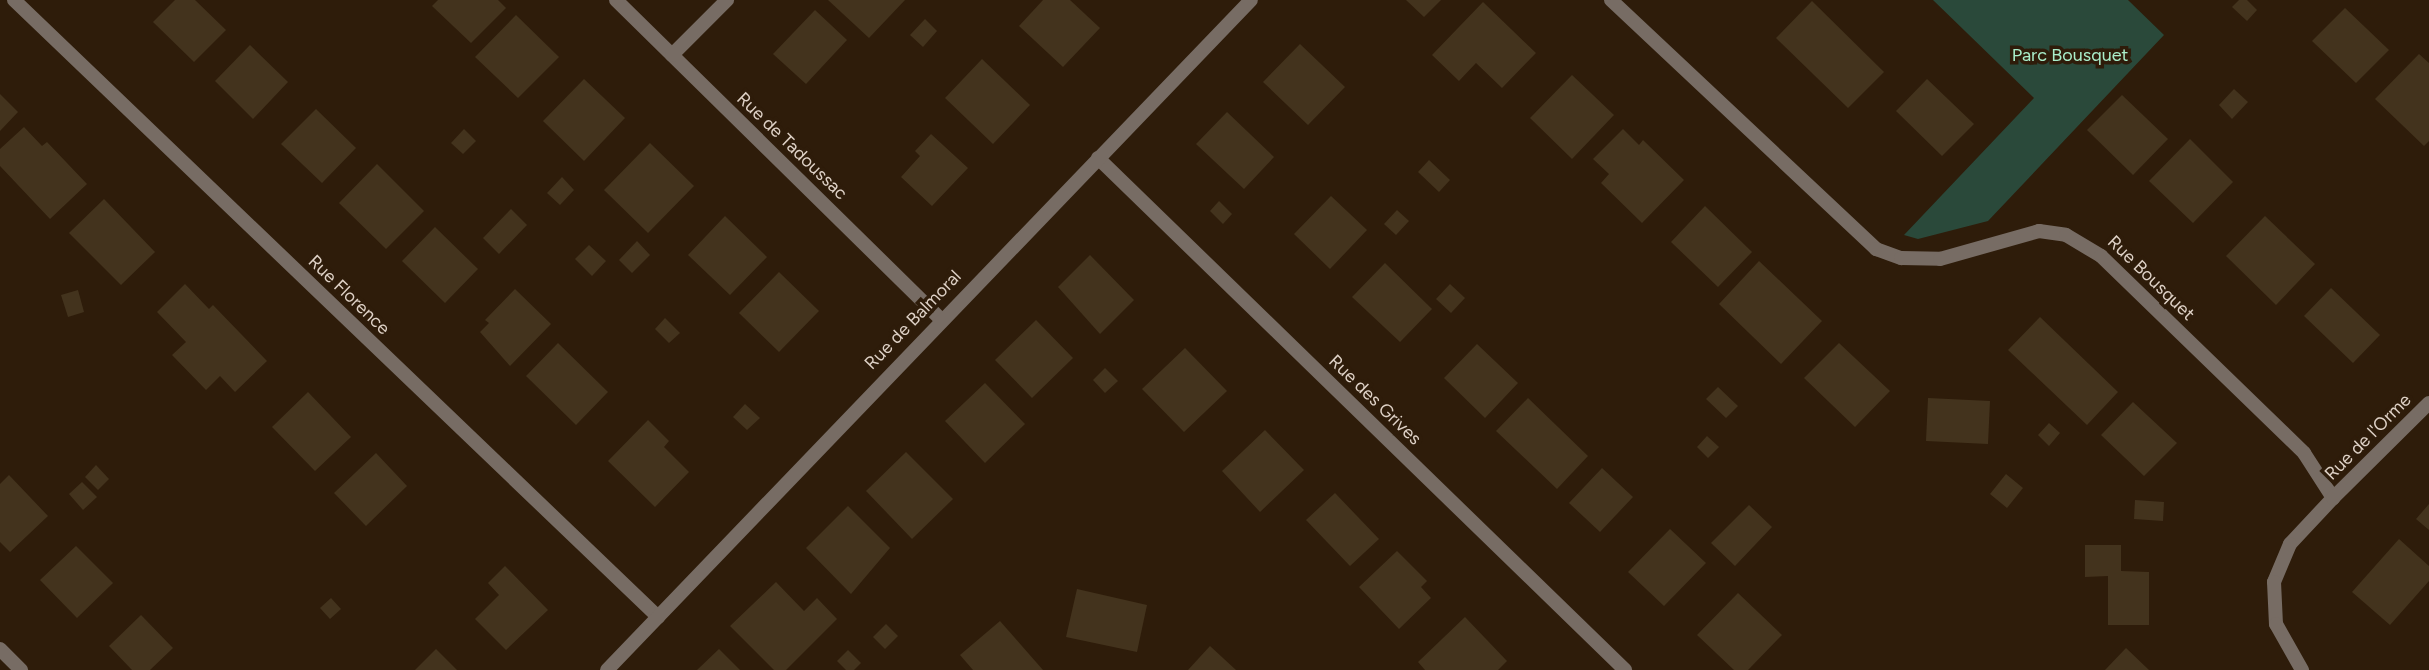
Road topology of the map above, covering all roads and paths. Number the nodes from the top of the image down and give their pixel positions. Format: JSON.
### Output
{"nodes":[{"id":1,"x":14,"y":0,"type":"edge"},
{"id":2,"x":616,"y":0,"type":"edge"},
{"id":3,"x":727,"y":0,"type":"edge"},
{"id":4,"x":1251,"y":0,"type":"edge"},
{"id":5,"x":1611,"y":0,"type":"edge"},
{"id":6,"x":672,"y":55,"type":"junction"},
{"id":7,"x":1098,"y":158,"type":"junction"},
{"id":8,"x":940,"y":318,"type":"junction"},
{"id":9,"x":2429,"y":403,"type":"edge"},
{"id":10,"x":2333,"y":498,"type":"junction"},
{"id":11,"x":657,"y":617,"type":"junction"},
{"id":12,"x":0,"y":649,"type":"edge"},
{"id":13,"x":21,"y":670,"type":"edge"},
{"id":14,"x":607,"y":670,"type":"edge"},
{"id":15,"x":1625,"y":670,"type":"edge"},
{"id":16,"x":2302,"y":670,"type":"edge"}],
"edges":[{"from":1,"to":11,"type":"street","name":"Rue Florence"},
{"from":2,"to":6,"type":"street","name":"Rue de Tadoussac"},
{"from":3,"to":6,"type":"street"},
{"from":4,"to":7,"type":"street","name":"Rue de Balmoral"},
{"from":5,"to":10,"type":"street","name":"Rue Bousquet"},
{"from":6,"to":8,"type":"street","name":"Rue de Tadoussac"},
{"from":7,"to":8,"type":"street","name":"Rue de Balmoral"},
{"from":7,"to":15,"type":"street","name":"Rue des Grives"},
{"from":8,"to":11,"type":"street","name":"Rue de Balmoral"},
{"from":9,"to":10,"type":"street","name":"Rue de l'Orme"},
{"from":10,"to":16,"type":"street"},
{"from":11,"to":14,"type":"street","name":"Rue de Balmoral"},
{"from":12,"to":13,"type":"street"}]}
